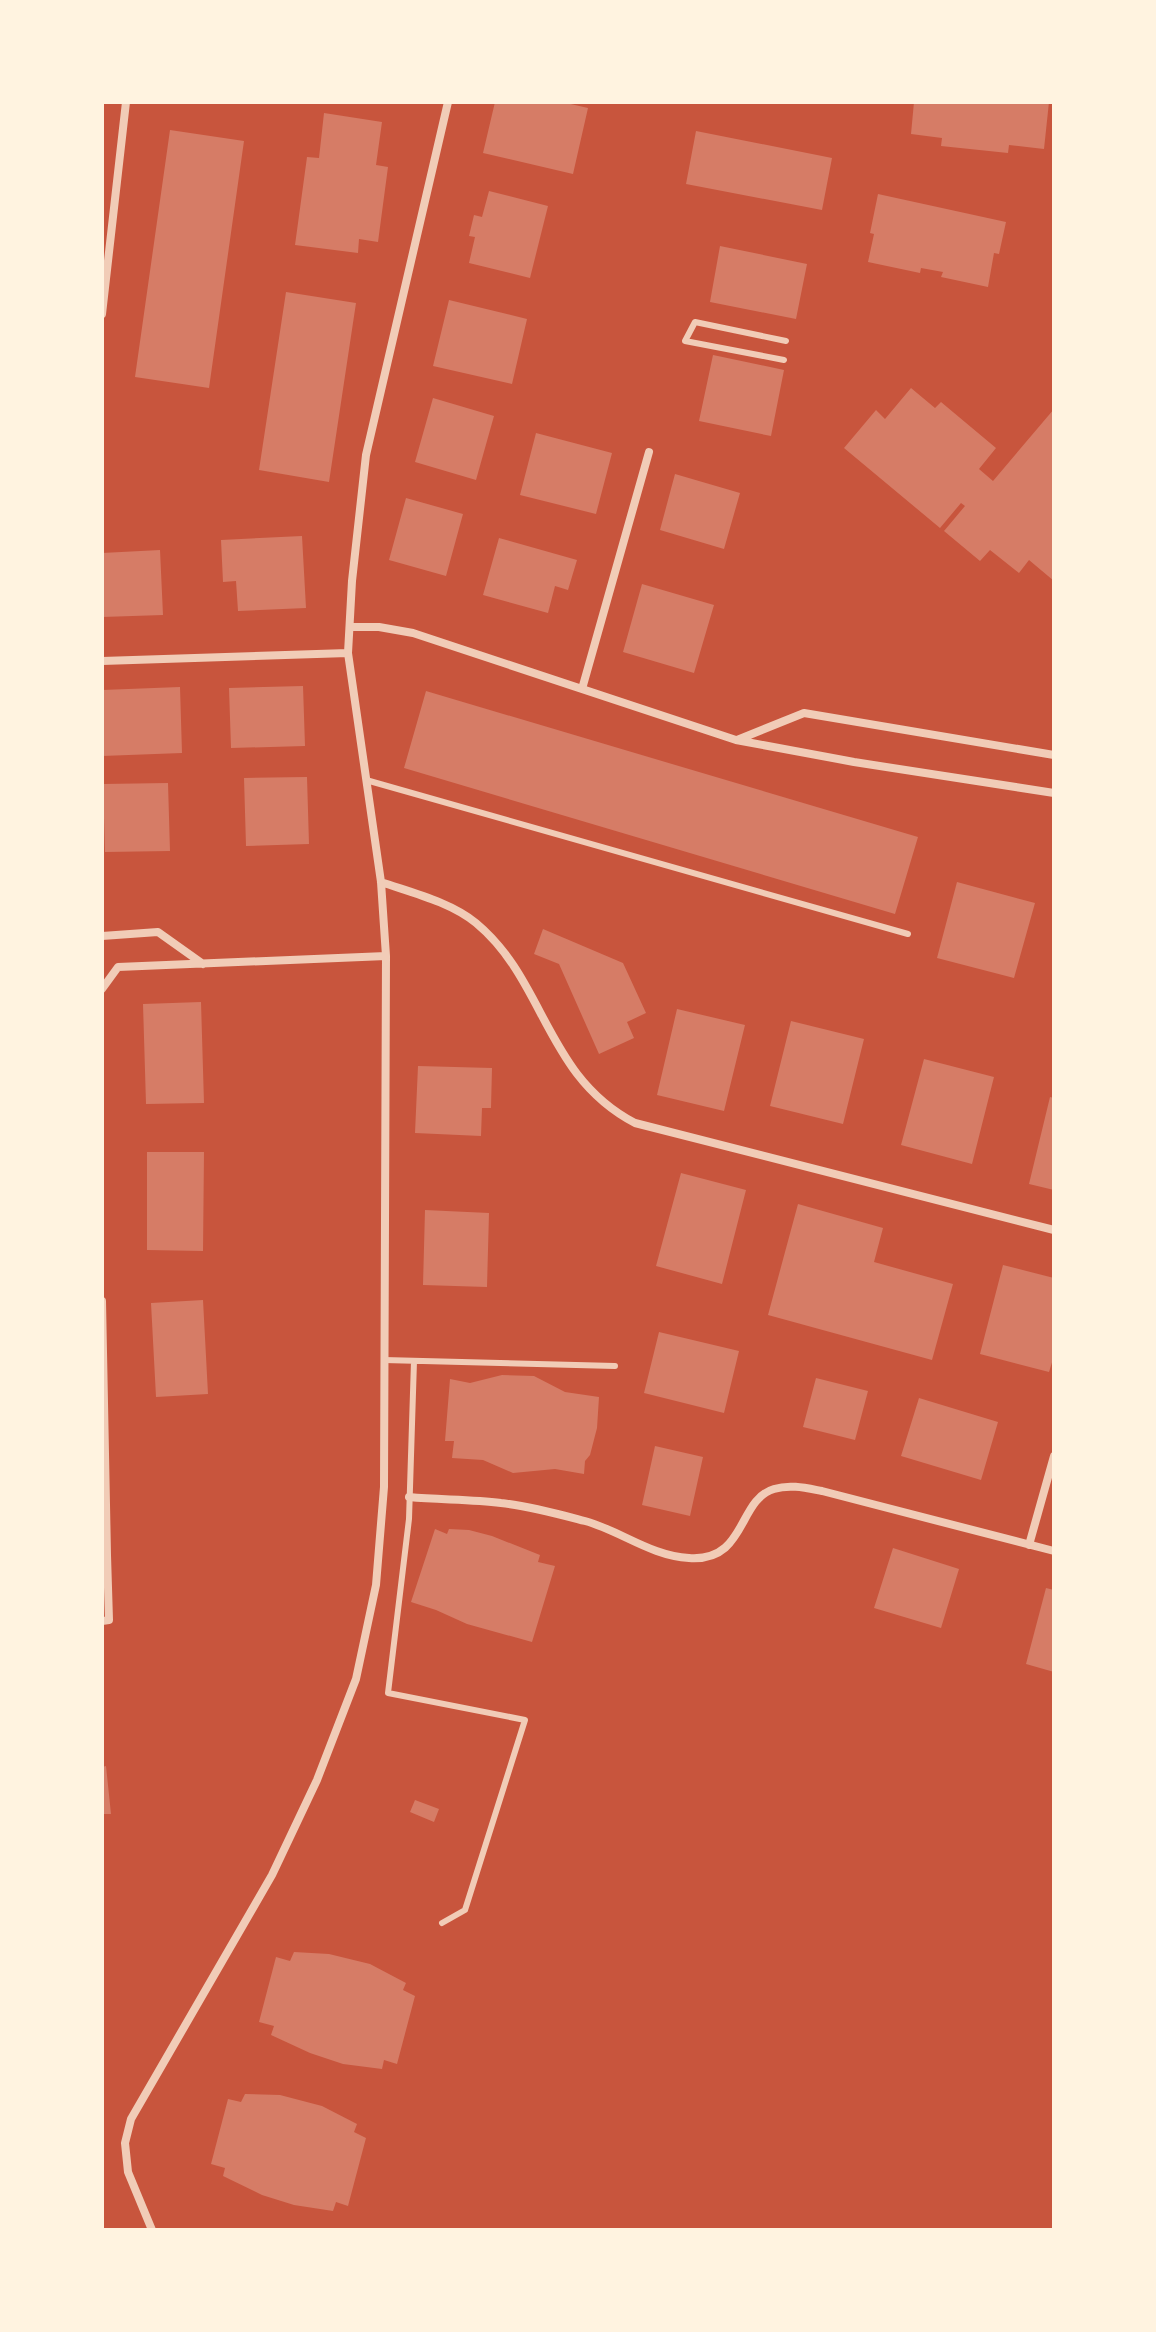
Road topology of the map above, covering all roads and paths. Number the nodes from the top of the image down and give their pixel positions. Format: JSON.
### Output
{"nodes":[{"id":1,"x":126,"y":102,"type":"edge"},
{"id":2,"x":448,"y":102,"type":"edge"},
{"id":3,"x":102,"y":314,"type":"edge"},
{"id":4,"x":786,"y":341,"type":"dead end"},
{"id":5,"x":784,"y":360,"type":"dead end"},
{"id":6,"x":649,"y":452,"type":"dead end"},
{"id":7,"x":350,"y":627,"type":"junction"},
{"id":8,"x":348,"y":653,"type":"junction"},
{"id":9,"x":102,"y":661,"type":"edge"},
{"id":10,"x":582,"y":689,"type":"junction"},
{"id":11,"x":736,"y":740,"type":"junction"},
{"id":12,"x":1054,"y":755,"type":"edge"},
{"id":13,"x":366,"y":780,"type":"junction"},
{"id":14,"x":1054,"y":793,"type":"edge"},
{"id":15,"x":381,"y":882,"type":"junction"},
{"id":16,"x":908,"y":934,"type":"dead end"},
{"id":17,"x":102,"y":936,"type":"edge"},
{"id":18,"x":386,"y":956,"type":"junction"},
{"id":19,"x":203,"y":964,"type":"junction"},
{"id":20,"x":102,"y":989,"type":"edge"},
{"id":21,"x":1054,"y":1230,"type":"edge"},
{"id":22,"x":102,"y":1301,"type":"edge"},
{"id":23,"x":384,"y":1360,"type":"junction"},
{"id":24,"x":414,"y":1361,"type":"junction"},
{"id":25,"x":615,"y":1366,"type":"dead end"},
{"id":26,"x":1054,"y":1456,"type":"edge"},
{"id":27,"x":409,"y":1497,"type":"junction"},
{"id":28,"x":1029,"y":1545,"type":"junction"},
{"id":29,"x":1054,"y":1551,"type":"edge"},
{"id":30,"x":104,"y":1555,"type":"edge"},
{"id":31,"x":102,"y":1621,"type":"edge"},
{"id":32,"x":442,"y":1923,"type":"dead end"},
{"id":33,"x":152,"y":2230,"type":"edge"}],
"edges":[{"from":1,"to":3,"type":"street"},
{"from":2,"to":7,"type":"street"},
{"from":4,"to":5,"type":"lane"},
{"from":6,"to":10,"type":"street"},
{"from":7,"to":8,"type":"street"},
{"from":7,"to":10,"type":"street"},
{"from":8,"to":9,"type":"street"},
{"from":8,"to":13,"type":"street"},
{"from":10,"to":11,"type":"street"},
{"from":11,"to":12,"type":"street"},
{"from":11,"to":14,"type":"street"},
{"from":13,"to":15,"type":"street"},
{"from":13,"to":16,"type":"lane"},
{"from":15,"to":18,"type":"street"},
{"from":15,"to":21,"type":"street"},
{"from":17,"to":19,"type":"street"},
{"from":18,"to":19,"type":"street"},
{"from":18,"to":23,"type":"street"},
{"from":19,"to":20,"type":"street"},
{"from":22,"to":30,"type":"street"},
{"from":23,"to":24,"type":"lane"},
{"from":23,"to":33,"type":"street"},
{"from":24,"to":25,"type":"lane"},
{"from":24,"to":27,"type":"lane"},
{"from":26,"to":28,"type":"street"},
{"from":27,"to":28,"type":"street"},
{"from":27,"to":32,"type":"lane"},
{"from":28,"to":29,"type":"street"},
{"from":30,"to":31,"type":"street"}]}
